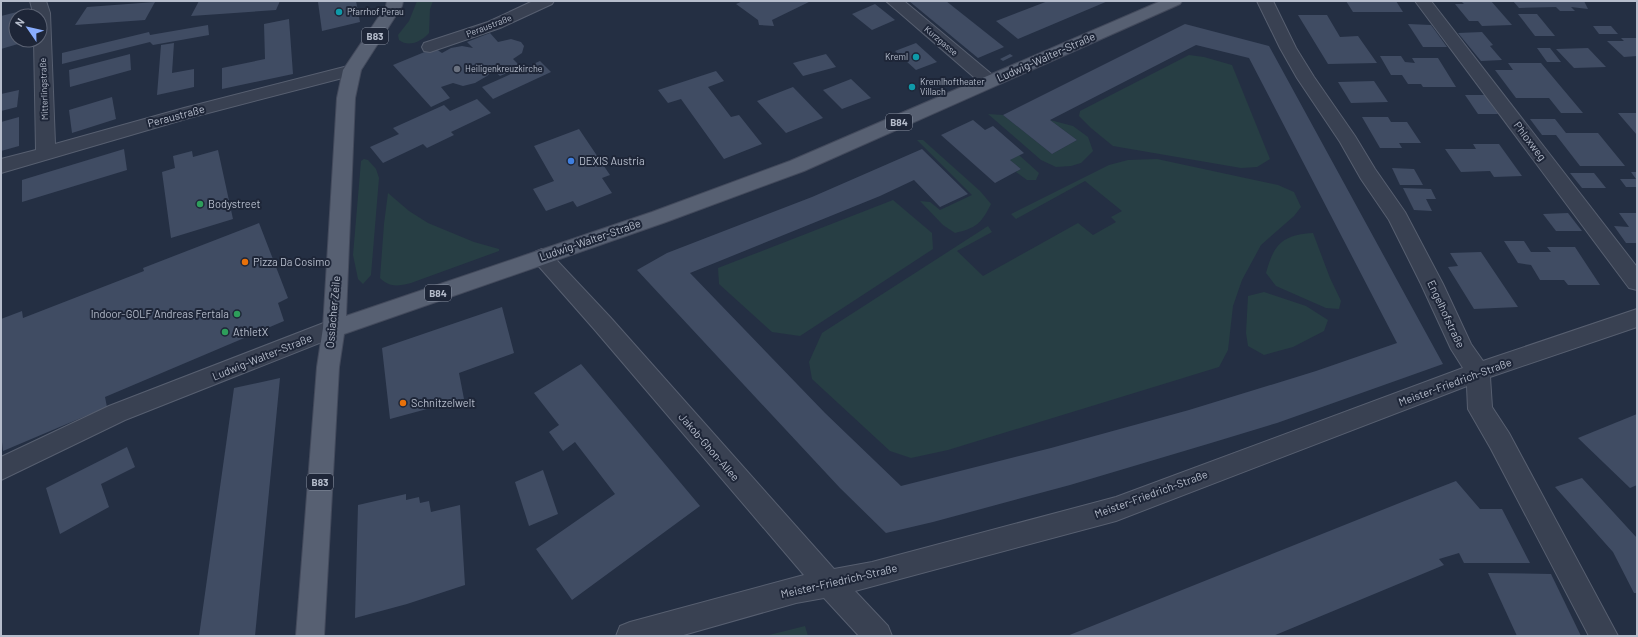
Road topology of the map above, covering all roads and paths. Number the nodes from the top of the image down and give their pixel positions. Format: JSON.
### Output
{"nodes":[{"id":1,"x":38,"y":1,"type":"edge"},
{"id":2,"x":395,"y":1,"type":"edge"},
{"id":3,"x":546,"y":1,"type":"edge"},
{"id":4,"x":894,"y":1,"type":"edge"},
{"id":5,"x":1174,"y":1,"type":"edge"},
{"id":6,"x":1265,"y":1,"type":"edge"},
{"id":7,"x":1423,"y":1,"type":"edge"},
{"id":8,"x":430,"y":47,"type":"dead end"},
{"id":9,"x":352,"y":70,"type":"junction"},
{"id":10,"x":989,"y":81,"type":"junction"},
{"id":11,"x":46,"y":154,"type":"junction"},
{"id":12,"x":1,"y":166,"type":"edge"},
{"id":13,"x":542,"y":257,"type":"junction"},
{"id":14,"x":1637,"y":282,"type":"edge"},
{"id":15,"x":1637,"y":318,"type":"edge"},
{"id":16,"x":334,"y":328,"type":"junction"},
{"id":17,"x":1478,"y":372,"type":"junction"},
{"id":18,"x":1,"y":469,"type":"edge"},
{"id":19,"x":830,"y":583,"type":"junction"},
{"id":20,"x":310,"y":636,"type":"edge"},
{"id":21,"x":630,"y":636,"type":"edge"},
{"id":22,"x":878,"y":636,"type":"edge"},
{"id":23,"x":1604,"y":636,"type":"edge"}],
"edges":[{"from":1,"to":11,"type":"street","name":"Mitterlingstraße"},
{"from":2,"to":9,"type":"main road","name":"Ossiacher Zeile","number":"B83"},
{"from":3,"to":8,"type":"street","name":"Peraustraße"},
{"from":4,"to":10,"type":"street","name":"Kurzgasse"},
{"from":5,"to":10,"type":"main road","name":"Ludwig-Walter-Straße","number":"B84"},
{"from":6,"to":17,"type":"street","name":"Engelhofstraße"},
{"from":7,"to":14,"type":"street","name":"Phloxweg"},
{"from":9,"to":11,"type":"street","name":"Peraustraße"},
{"from":9,"to":16,"type":"main road","name":"Ossiacher Zeile","number":"B83"},
{"from":10,"to":13,"type":"main road","name":"Ludwig-Walter-Straße","number":"B84"},
{"from":11,"to":12,"type":"street","name":"Peraustraße"},
{"from":13,"to":16,"type":"main road","name":"Ludwig-Walter-Straße","number":"B84"},
{"from":13,"to":19,"type":"street","name":"Jakob-Ghon-Allee"},
{"from":15,"to":17,"type":"street","name":"Meister-Friedrich-Straße"},
{"from":16,"to":18,"type":"street","name":"Ludwig-Walter-Straße"},
{"from":16,"to":20,"type":"main road","name":"Ossiacher Zeile","number":"B83"},
{"from":17,"to":19,"type":"street","name":"Meister-Friedrich-Straße"},
{"from":17,"to":23,"type":"street"},
{"from":19,"to":21,"type":"street","name":"Meister-Friedrich-Straße"},
{"from":19,"to":22,"type":"street","name":"Jakob-Ghon-Allee"}]}
